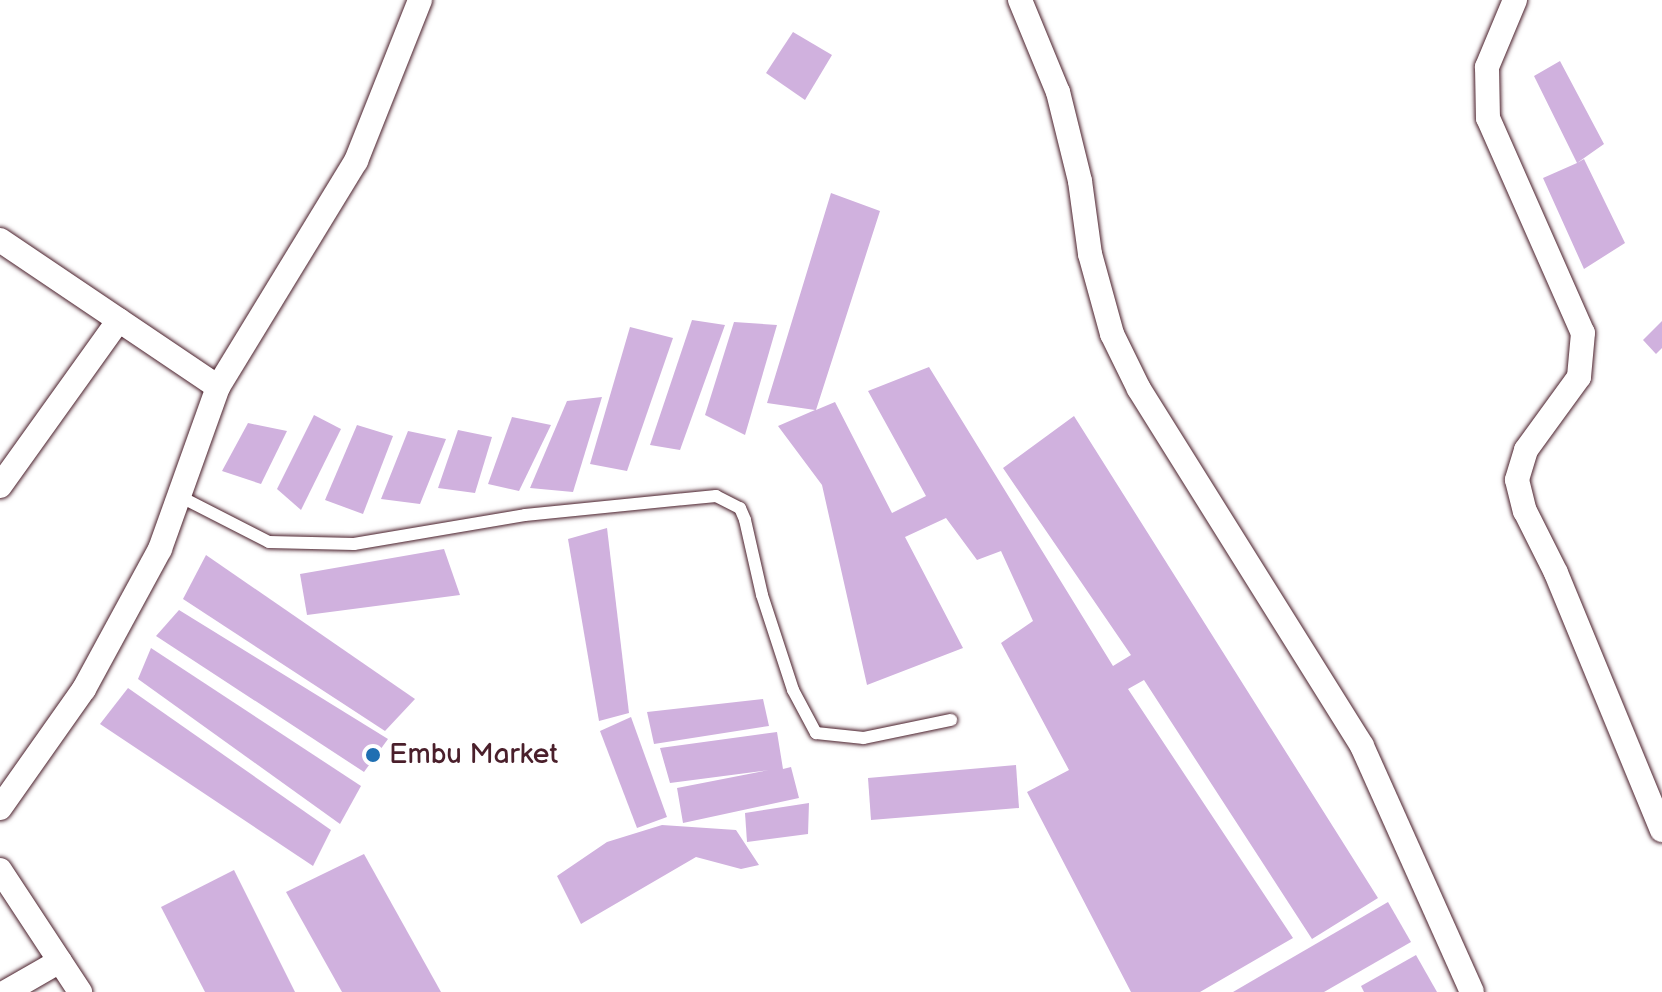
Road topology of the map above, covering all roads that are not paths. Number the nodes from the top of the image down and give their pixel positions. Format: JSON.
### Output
{"nodes":[{"id":1,"x":420,"y":0,"type":"edge"},
{"id":2,"x":1020,"y":0,"type":"edge"},
{"id":3,"x":1515,"y":0,"type":"edge"},
{"id":4,"x":0,"y":240,"type":"edge"},
{"id":5,"x":119,"y":320,"type":"junction"},
{"id":6,"x":218,"y":387,"type":"junction"},
{"id":7,"x":0,"y":486,"type":"edge"},
{"id":8,"x":179,"y":496,"type":"junction"},
{"id":9,"x":951,"y":720,"type":"dead end"},
{"id":10,"x":0,"y":808,"type":"edge"},
{"id":11,"x":1662,"y":830,"type":"edge"},
{"id":12,"x":0,"y":870,"type":"edge"},
{"id":13,"x":60,"y":961,"type":"junction"},
{"id":14,"x":6,"y":992,"type":"edge"},
{"id":15,"x":80,"y":992,"type":"edge"},
{"id":16,"x":1472,"y":992,"type":"edge"}],
"edges":[{"from":1,"to":6,"type":"street"},
{"from":2,"to":16,"type":"street"},
{"from":3,"to":11,"type":"street"},
{"from":4,"to":5,"type":"street"},
{"from":5,"to":6,"type":"street"},
{"from":5,"to":7,"type":"street"},
{"from":6,"to":8,"type":"street"},
{"from":8,"to":9,"type":"lane"},
{"from":8,"to":10,"type":"street"},
{"from":12,"to":13,"type":"street"},
{"from":13,"to":14,"type":"street"},
{"from":13,"to":15,"type":"street"}]}
